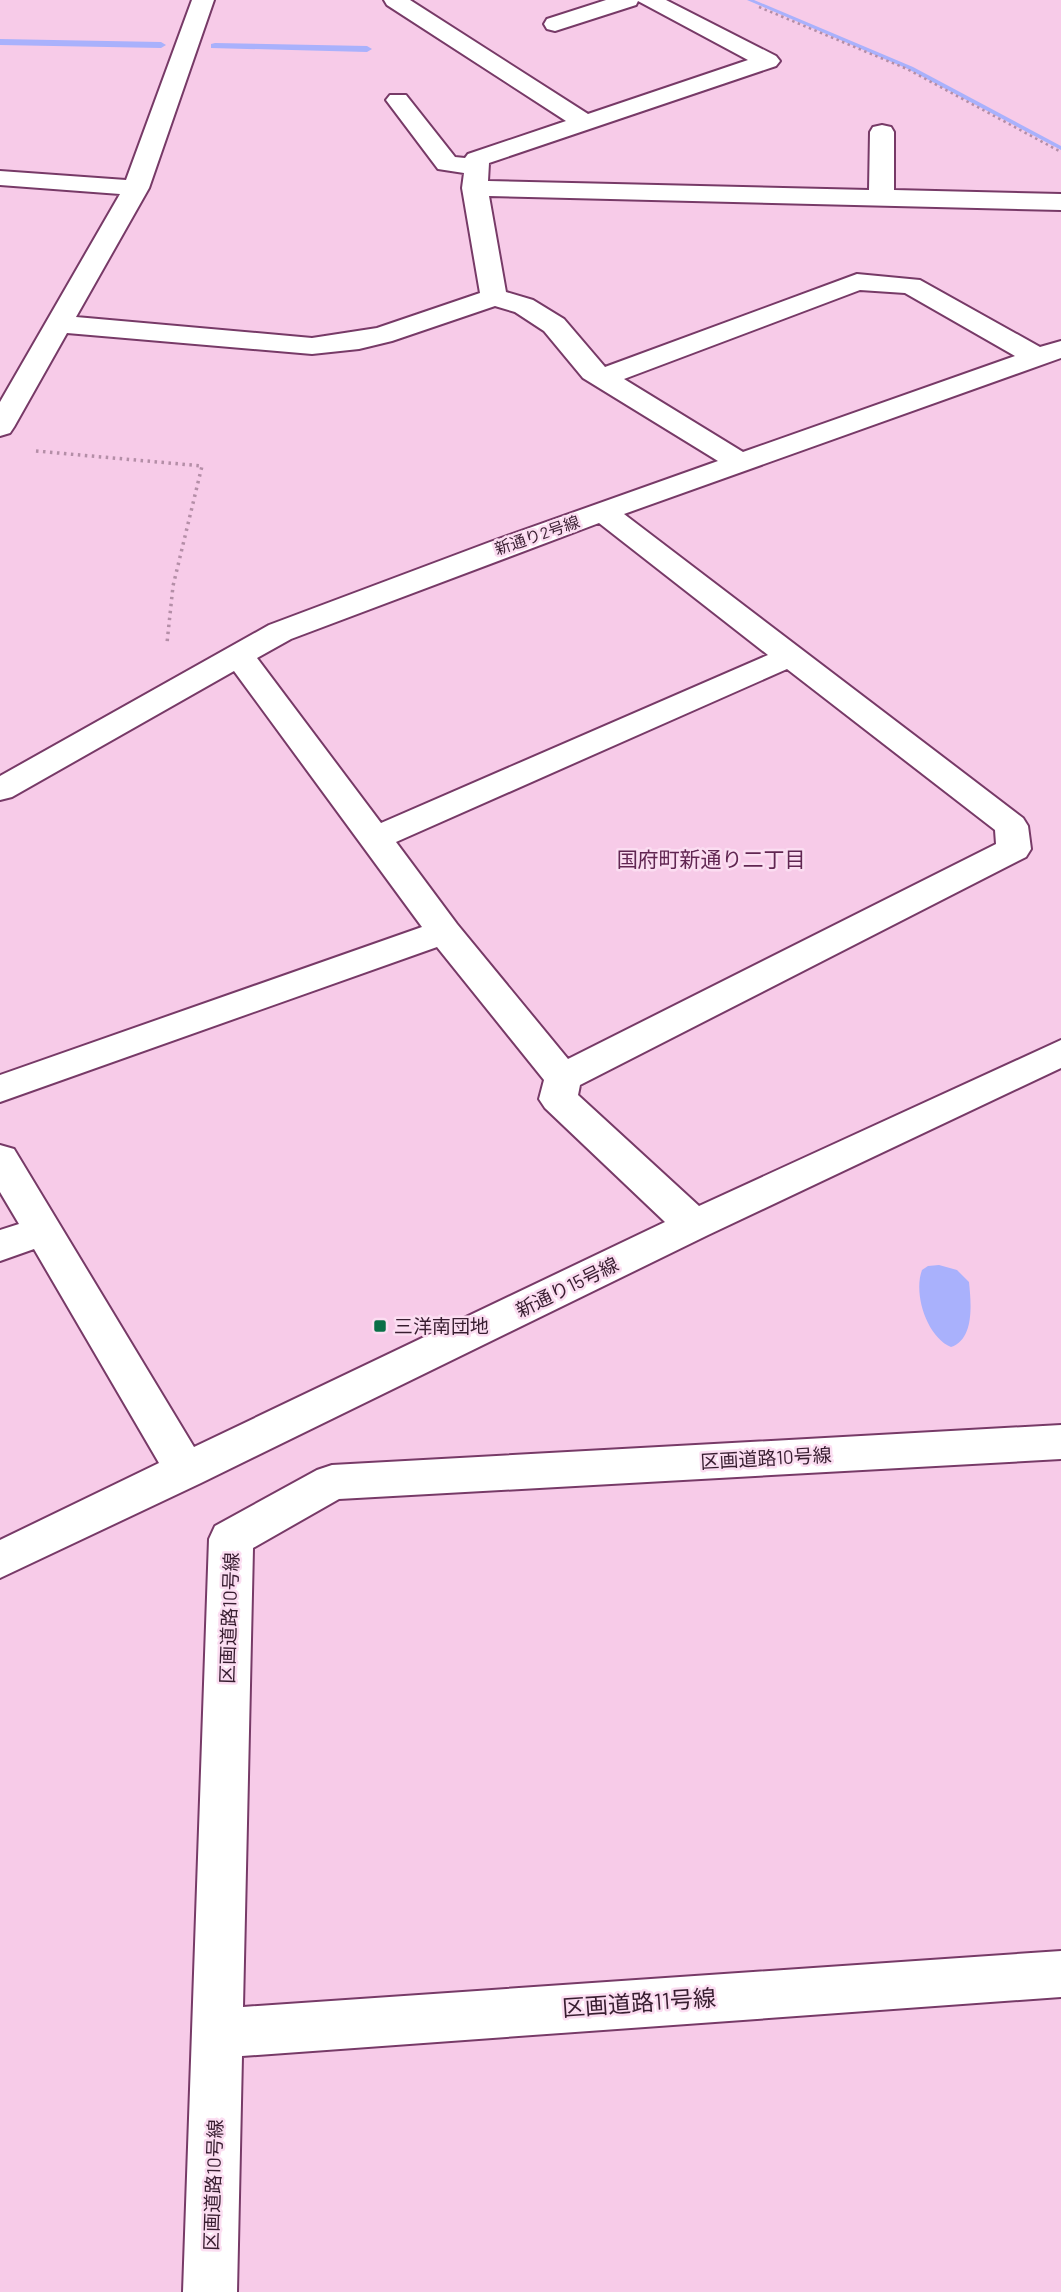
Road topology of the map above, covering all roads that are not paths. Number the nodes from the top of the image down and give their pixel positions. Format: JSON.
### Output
{"nodes":[{"id":1,"x":203,"y":0,"type":"edge"},
{"id":2,"x":395,"y":0,"type":"edge"},
{"id":3,"x":628,"y":0,"type":"edge"},
{"id":4,"x":649,"y":0,"type":"edge"},
{"id":5,"x":555,"y":24,"type":"dead end"},
{"id":6,"x":398,"y":100,"type":"dead end"},
{"id":7,"x":586,"y":122,"type":"junction"},
{"id":8,"x":882,"y":132,"type":"dead end"},
{"id":9,"x":0,"y":178,"type":"edge"},
{"id":10,"x":476,"y":178,"type":"junction"},
{"id":11,"x":136,"y":188,"type":"junction"},
{"id":12,"x":881,"y":198,"type":"junction"},
{"id":13,"x":1061,"y":202,"type":"edge"},
{"id":14,"x":494,"y":297,"type":"junction"},
{"id":15,"x":60,"y":324,"type":"junction"},
{"id":16,"x":1049,"y":353,"type":"edge"},
{"id":17,"x":602,"y":378,"type":"junction"},
{"id":18,"x":0,"y":427,"type":"edge"},
{"id":19,"x":742,"y":464,"type":"junction"},
{"id":20,"x":603,"y":512,"type":"junction"},
{"id":21,"x":238,"y":654,"type":"junction"},
{"id":22,"x":789,"y":657,"type":"junction"},
{"id":23,"x":0,"y":790,"type":"edge"},
{"id":24,"x":374,"y":839,"type":"junction"},
{"id":25,"x":444,"y":932,"type":"junction"},
{"id":26,"x":1061,"y":1053,"type":"edge"},
{"id":27,"x":564,"y":1078,"type":"junction"},
{"id":28,"x":0,"y":1089,"type":"edge"},
{"id":29,"x":0,"y":1159,"type":"edge"},
{"id":30,"x":694,"y":1225,"type":"junction"},
{"id":31,"x":42,"y":1231,"type":"junction"},
{"id":32,"x":0,"y":1246,"type":"edge"},
{"id":33,"x":1061,"y":1442,"type":"edge"},
{"id":34,"x":186,"y":1471,"type":"junction"},
{"id":35,"x":0,"y":1560,"type":"edge"},
{"id":36,"x":1061,"y":1974,"type":"edge"},
{"id":37,"x":218,"y":2032,"type":"junction"},
{"id":38,"x":211,"y":2292,"type":"edge"}],
"edges":[{"from":1,"to":11,"type":"street"},
{"from":2,"to":7,"type":"street"},
{"from":3,"to":5,"type":"street"},
{"from":4,"to":7,"type":"street"},
{"from":6,"to":10,"type":"street"},
{"from":7,"to":10,"type":"street"},
{"from":8,"to":12,"type":"street"},
{"from":9,"to":11,"type":"street"},
{"from":10,"to":12,"type":"street"},
{"from":10,"to":14,"type":"street"},
{"from":11,"to":15,"type":"street"},
{"from":12,"to":13,"type":"street"},
{"from":14,"to":15,"type":"street"},
{"from":14,"to":17,"type":"street"},
{"from":15,"to":18,"type":"street"},
{"from":16,"to":17,"type":"street"},
{"from":16,"to":19,"type":"street","name":"新通り2号線"},
{"from":17,"to":19,"type":"street"},
{"from":19,"to":20,"type":"street","name":"新通り2号線"},
{"from":20,"to":21,"type":"street","name":"新通り2号線"},
{"from":20,"to":22,"type":"street"},
{"from":21,"to":23,"type":"street","name":"新通り2号線"},
{"from":21,"to":24,"type":"street"},
{"from":22,"to":24,"type":"street"},
{"from":22,"to":27,"type":"street"},
{"from":24,"to":25,"type":"street"},
{"from":25,"to":27,"type":"street"},
{"from":25,"to":28,"type":"street"},
{"from":26,"to":30,"type":"street","name":"新通り15号線"},
{"from":27,"to":30,"type":"street"},
{"from":29,"to":31,"type":"street"},
{"from":30,"to":34,"type":"street","name":"新通り15号線"},
{"from":31,"to":32,"type":"street"},
{"from":31,"to":34,"type":"street"},
{"from":33,"to":37,"type":"street","name":"区画道路10号線"},
{"from":34,"to":35,"type":"street","name":"新通り15号線"},
{"from":36,"to":37,"type":"street","name":"区画道路11号線"},
{"from":37,"to":38,"type":"street","name":"区画道路10号線"}]}
